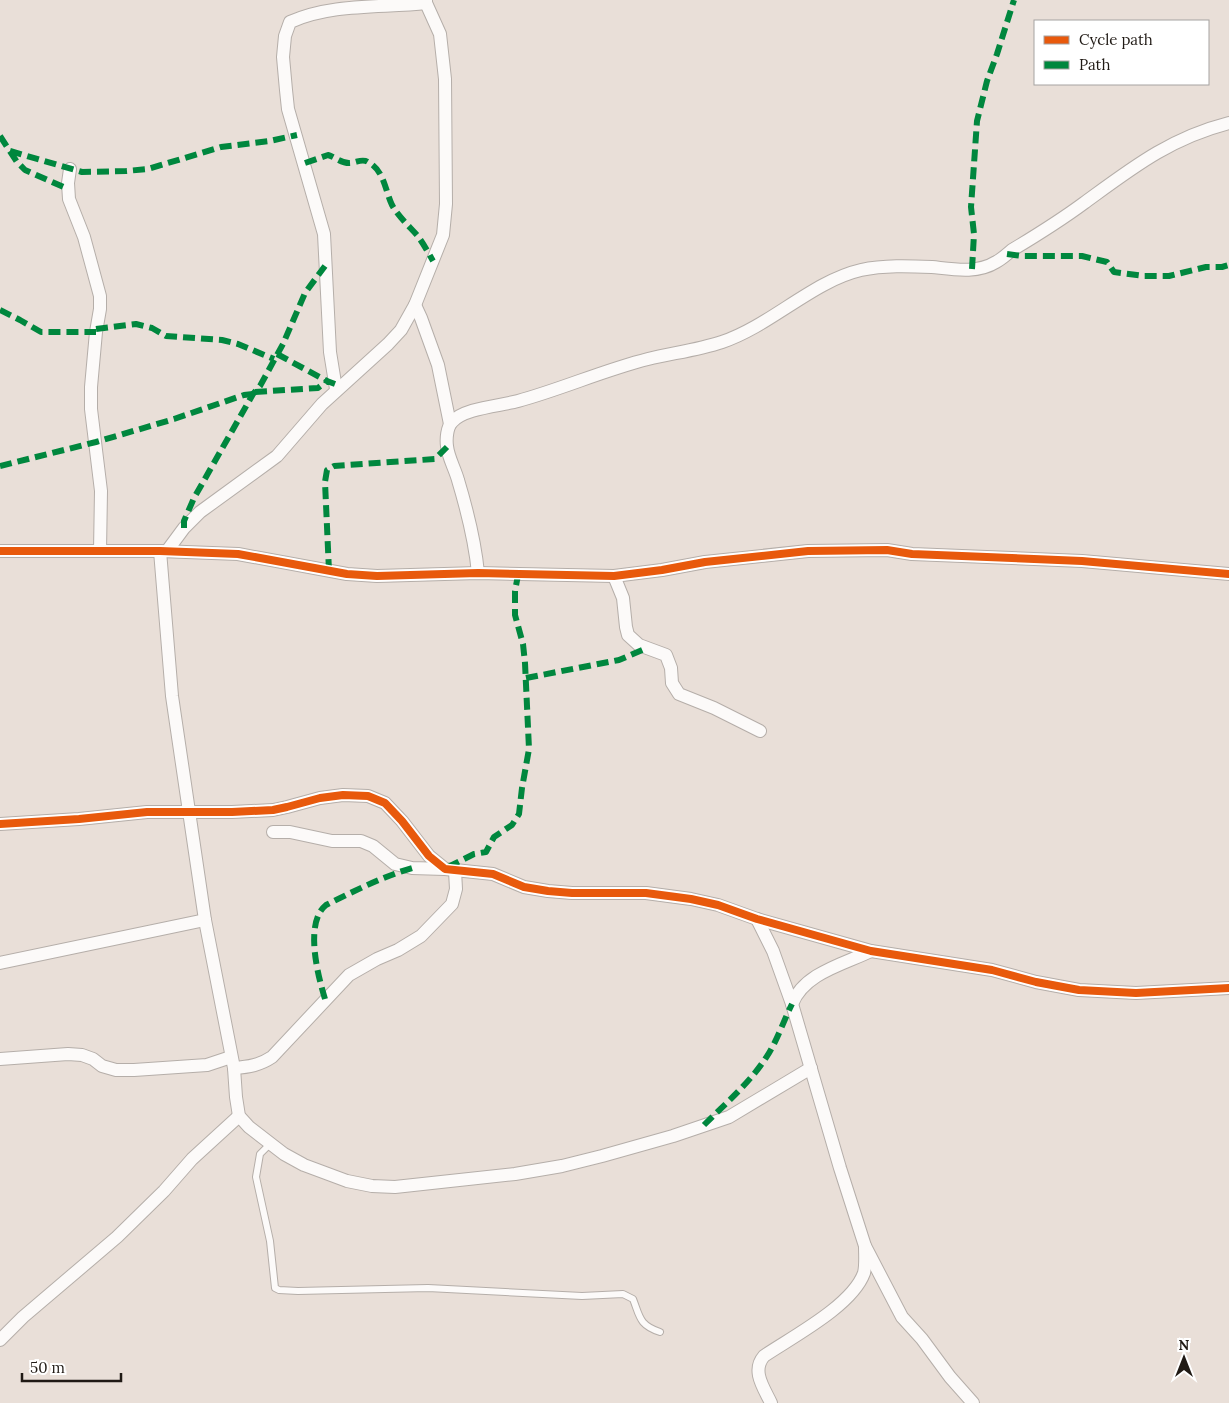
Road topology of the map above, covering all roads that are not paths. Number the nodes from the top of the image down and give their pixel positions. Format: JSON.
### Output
{"nodes":[{"id":1,"x":426,"y":2,"type":"edge"},
{"id":2,"x":1229,"y":123,"type":"edge"},
{"id":3,"x":70,"y":169,"type":"dead end"},
{"id":4,"x":415,"y":305,"type":"junction"},
{"id":5,"x":336,"y":389,"type":"junction"},
{"id":6,"x":450,"y":424,"type":"junction"},
{"id":7,"x":0,"y":551,"type":"edge"},
{"id":8,"x":100,"y":551,"type":"junction"},
{"id":9,"x":163,"y":551,"type":"junction"},
{"id":10,"x":478,"y":573,"type":"junction"},
{"id":11,"x":1229,"y":574,"type":"edge"},
{"id":12,"x":614,"y":576,"type":"junction"},
{"id":13,"x":760,"y":731,"type":"dead end"},
{"id":14,"x":190,"y":812,"type":"junction"},
{"id":15,"x":0,"y":824,"type":"edge"},
{"id":16,"x":273,"y":832,"type":"dead end"},
{"id":17,"x":450,"y":870,"type":"junction"},
{"id":18,"x":757,"y":919,"type":"junction"},
{"id":19,"x":205,"y":920,"type":"junction"},
{"id":20,"x":871,"y":951,"type":"junction"},
{"id":21,"x":0,"y":962,"type":"edge"},
{"id":22,"x":1229,"y":988,"type":"edge"},
{"id":23,"x":792,"y":1004,"type":"junction"},
{"id":24,"x":0,"y":1059,"type":"edge"},
{"id":25,"x":232,"y":1062,"type":"junction"},
{"id":26,"x":811,"y":1068,"type":"junction"},
{"id":27,"x":239,"y":1116,"type":"junction"},
{"id":28,"x":270,"y":1144,"type":"junction"},
{"id":29,"x":865,"y":1246,"type":"junction"},
{"id":30,"x":660,"y":1332,"type":"dead end"},
{"id":31,"x":0,"y":1340,"type":"edge"},
{"id":32,"x":771,"y":1403,"type":"edge"},
{"id":33,"x":973,"y":1403,"type":"edge"}],
"edges":[{"from":1,"to":4,"type":"street"},
{"from":1,"to":5,"type":"street"},
{"from":2,"to":6,"type":"street"},
{"from":3,"to":8,"type":"street"},
{"from":4,"to":5,"type":"street"},
{"from":4,"to":6,"type":"street"},
{"from":5,"to":9,"type":"street"},
{"from":6,"to":10,"type":"street"},
{"from":7,"to":8,"type":"street"},
{"from":8,"to":9,"type":"street"},
{"from":9,"to":10,"type":"street"},
{"from":9,"to":14,"type":"street"},
{"from":10,"to":12,"type":"street"},
{"from":11,"to":12,"type":"street"},
{"from":12,"to":13,"type":"street"},
{"from":14,"to":15,"type":"street"},
{"from":14,"to":17,"type":"street"},
{"from":14,"to":19,"type":"street"},
{"from":16,"to":17,"type":"street"},
{"from":17,"to":18,"type":"street"},
{"from":17,"to":25,"type":"street"},
{"from":18,"to":20,"type":"street"},
{"from":18,"to":23,"type":"street"},
{"from":19,"to":21,"type":"street"},
{"from":19,"to":25,"type":"street"},
{"from":20,"to":22,"type":"street"},
{"from":20,"to":23,"type":"street"},
{"from":23,"to":26,"type":"street"},
{"from":24,"to":25,"type":"street"},
{"from":25,"to":27,"type":"street"},
{"from":26,"to":28,"type":"street"},
{"from":26,"to":29,"type":"street"},
{"from":27,"to":28,"type":"street"},
{"from":27,"to":31,"type":"street"},
{"from":28,"to":30,"type":"lane"},
{"from":29,"to":32,"type":"street"},
{"from":29,"to":33,"type":"street"}]}
